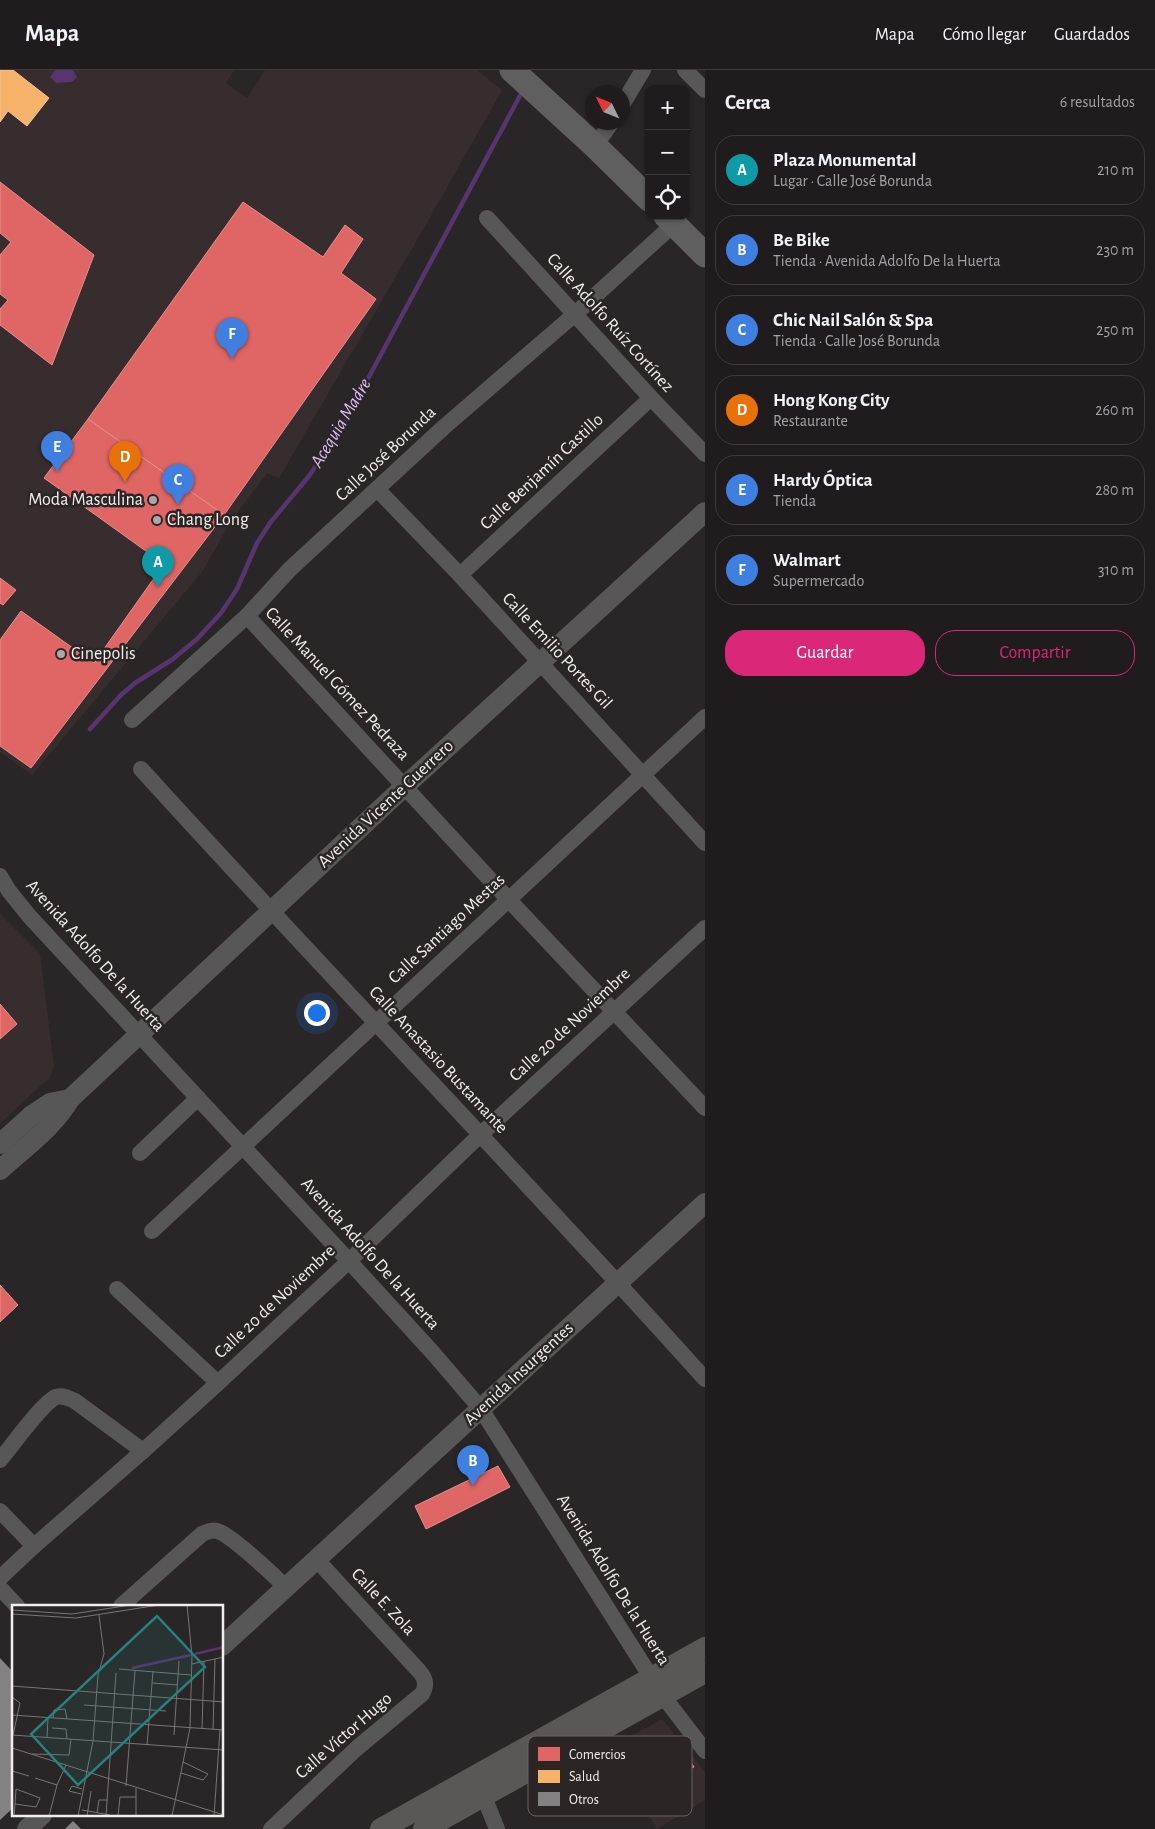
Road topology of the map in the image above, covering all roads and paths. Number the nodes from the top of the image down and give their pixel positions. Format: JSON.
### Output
{"nodes":[{"id":1,"x":643,"y":70,"type":"edge"},
{"id":2,"x":685,"y":70,"type":"edge"},
{"id":3,"x":521,"y":78,"type":"edge"},
{"id":4,"x":705,"y":90,"type":"edge"},
{"id":5,"x":630,"y":92,"type":"edge"},
{"id":6,"x":606,"y":130,"type":"edge"},
{"id":7,"x":595,"y":146,"type":"junction"},
{"id":8,"x":645,"y":195,"type":"edge"},
{"id":9,"x":487,"y":218,"type":"dead end"},
{"id":10,"x":670,"y":220,"type":"edge"},
{"id":11,"x":705,"y":255,"type":"edge"},
{"id":12,"x":575,"y":314,"type":"junction"},
{"id":13,"x":651,"y":398,"type":"junction"},
{"id":14,"x":705,"y":454,"type":"edge"},
{"id":15,"x":377,"y":489,"type":"junction"},
{"id":16,"x":705,"y":512,"type":"edge"},
{"id":17,"x":460,"y":575,"type":"junction"},
{"id":18,"x":247,"y":616,"type":"junction"},
{"id":19,"x":540,"y":663,"type":"junction"},
{"id":20,"x":705,"y":717,"type":"edge"},
{"id":21,"x":132,"y":720,"type":"dead end"},
{"id":22,"x":141,"y":769,"type":"dead end"},
{"id":23,"x":644,"y":776,"type":"junction"},
{"id":24,"x":404,"y":786,"type":"junction"},
{"id":25,"x":705,"y":843,"type":"edge"},
{"id":26,"x":0,"y":876,"type":"edge"},
{"id":27,"x":508,"y":899,"type":"junction"},
{"id":28,"x":270,"y":912,"type":"junction"},
{"id":29,"x":705,"y":928,"type":"edge"},
{"id":30,"x":614,"y":1012,"type":"junction"},
{"id":31,"x":376,"y":1024,"type":"junction"},
{"id":32,"x":138,"y":1034,"type":"junction"},
{"id":33,"x":70,"y":1098,"type":"junction"},
{"id":34,"x":198,"y":1098,"type":"junction"},
{"id":35,"x":705,"y":1108,"type":"edge"},
{"id":36,"x":480,"y":1135,"type":"junction"},
{"id":37,"x":0,"y":1144,"type":"edge"},
{"id":38,"x":244,"y":1146,"type":"junction"},
{"id":39,"x":140,"y":1153,"type":"dead end"},
{"id":40,"x":0,"y":1170,"type":"edge"},
{"id":41,"x":705,"y":1203,"type":"edge"},
{"id":42,"x":152,"y":1232,"type":"dead end"},
{"id":43,"x":349,"y":1261,"type":"junction"},
{"id":44,"x":618,"y":1282,"type":"junction"},
{"id":45,"x":117,"y":1289,"type":"dead end"},
{"id":46,"x":705,"y":1379,"type":"edge"},
{"id":47,"x":218,"y":1382,"type":"junction"},
{"id":48,"x":481,"y":1409,"type":"junction"},
{"id":49,"x":143,"y":1451,"type":"junction"},
{"id":50,"x":0,"y":1460,"type":"edge"},
{"id":51,"x":0,"y":1511,"type":"edge"},
{"id":52,"x":34,"y":1546,"type":"junction"},
{"id":53,"x":317,"y":1560,"type":"junction"},
{"id":54,"x":0,"y":1578,"type":"edge"},
{"id":55,"x":285,"y":1587,"type":"junction"},
{"id":56,"x":0,"y":1588,"type":"edge"},
{"id":57,"x":16,"y":1605,"type":"edge"},
{"id":58,"x":122,"y":1605,"type":"edge"},
{"id":59,"x":224,"y":1644,"type":"edge"},
{"id":60,"x":705,"y":1648,"type":"edge"},
{"id":61,"x":419,"y":1671,"type":"joint"},
{"id":62,"x":705,"y":1672,"type":"edge"},
{"id":63,"x":657,"y":1687,"type":"junction"},
{"id":64,"x":569,"y":1736,"type":"edge"},
{"id":65,"x":705,"y":1751,"type":"edge"},
{"id":66,"x":528,"y":1759,"type":"edge"},
{"id":67,"x":479,"y":1786,"type":"junction"},
{"id":68,"x":41,"y":1816,"type":"edge"},
{"id":69,"x":274,"y":1828,"type":"edge"},
{"id":70,"x":27,"y":1829,"type":"edge"},
{"id":71,"x":381,"y":1829,"type":"edge"},
{"id":72,"x":424,"y":1829,"type":"edge"},
{"id":73,"x":497,"y":1829,"type":"edge"}],
"edges":[{"from":1,"to":5,"type":"street"},
{"from":2,"to":4,"type":"street"},
{"from":3,"to":7,"type":"main road"},
{"from":6,"to":7,"type":"street"},
{"from":7,"to":8,"type":"main road"},
{"from":9,"to":12,"type":"street","name":"Calle Adolfo Ruíz Cortínez"},
{"from":10,"to":11,"type":"main road"},
{"from":10,"to":12,"type":"street","name":"Calle José Borunda"},
{"from":12,"to":13,"type":"street","name":"Calle Adolfo Ruíz Cortínez"},
{"from":12,"to":15,"type":"street","name":"Calle José Borunda"},
{"from":13,"to":14,"type":"street","name":"Calle Adolfo Ruíz Cortínez"},
{"from":13,"to":17,"type":"street","name":"Calle Benjamín Castillo"},
{"from":15,"to":17,"type":"street","name":"Calle Emilio Portes Gil"},
{"from":15,"to":18,"type":"street","name":"Calle José Borunda"},
{"from":16,"to":19,"type":"street","name":"Avenida Vicente Guerrero"},
{"from":17,"to":19,"type":"street","name":"Calle Emilio Portes Gil"},
{"from":18,"to":21,"type":"street","name":"Calle José Borunda"},
{"from":18,"to":24,"type":"street","name":"Calle Manuel Gómez Pedraza"},
{"from":19,"to":23,"type":"street","name":"Calle Emilio Portes Gil"},
{"from":19,"to":24,"type":"street","name":"Avenida Vicente Guerrero"},
{"from":20,"to":23,"type":"street","name":"Calle Santiago Mestas"},
{"from":22,"to":28,"type":"street","name":"Calle Anastasio Bustamante"},
{"from":23,"to":25,"type":"street","name":"Calle Emilio Portes Gil"},
{"from":23,"to":27,"type":"street","name":"Calle Santiago Mestas"},
{"from":24,"to":27,"type":"street","name":"Calle Manuel Gómez Pedraza"},
{"from":24,"to":28,"type":"street","name":"Avenida Vicente Guerrero"},
{"from":26,"to":32,"type":"street","name":"Avenida Adolfo De la Huerta"},
{"from":27,"to":30,"type":"street","name":"Calle Manuel Gómez Pedraza"},
{"from":27,"to":31,"type":"street","name":"Calle Santiago Mestas"},
{"from":28,"to":31,"type":"street","name":"Calle Anastasio Bustamante"},
{"from":28,"to":32,"type":"street","name":"Avenida Vicente Guerrero"},
{"from":29,"to":30,"type":"street","name":"Calle 20 de Noviembre"},
{"from":30,"to":35,"type":"street","name":"Calle Manuel Gómez Pedraza"},
{"from":30,"to":36,"type":"street","name":"Calle 20 de Noviembre"},
{"from":31,"to":36,"type":"street","name":"Calle Anastasio Bustamante"},
{"from":31,"to":38,"type":"street","name":"Calle Santiago Mestas"},
{"from":32,"to":33,"type":"street","name":"Avenida Vicente Guerrero"},
{"from":32,"to":34,"type":"street","name":"Avenida Adolfo De la Huerta"},
{"from":33,"to":37,"type":"street","name":"Avenida Vicente Guerrero"},
{"from":33,"to":40,"type":"street","name":"Avenida Vicente Guerrero"},
{"from":34,"to":38,"type":"street","name":"Avenida Adolfo De la Huerta"},
{"from":34,"to":39,"type":"street"},
{"from":36,"to":43,"type":"street","name":"Calle 20 de Noviembre"},
{"from":36,"to":44,"type":"street","name":"Calle Anastasio Bustamante"},
{"from":38,"to":42,"type":"street","name":"Calle Santiago Mestas"},
{"from":38,"to":43,"type":"street","name":"Avenida Adolfo De la Huerta"},
{"from":41,"to":44,"type":"street","name":"Avenida Insurgentes"},
{"from":43,"to":47,"type":"street","name":"Calle 20 de Noviembre"},
{"from":43,"to":48,"type":"street","name":"Avenida Adolfo De la Huerta"},
{"from":44,"to":46,"type":"street","name":"Calle Anastasio Bustamante"},
{"from":44,"to":48,"type":"street","name":"Avenida Insurgentes"},
{"from":45,"to":47,"type":"street"},
{"from":47,"to":49,"type":"street","name":"Calle 20 de Noviembre"},
{"from":48,"to":53,"type":"street","name":"Avenida Insurgentes"},
{"from":48,"to":63,"type":"street","name":"Avenida Adolfo De la Huerta"},
{"from":49,"to":50,"type":"street"},
{"from":49,"to":52,"type":"street","name":"Calle 20 de Noviembre"},
{"from":51,"to":52,"type":"street"},
{"from":52,"to":54,"type":"street","name":"Calle 20 de Noviembre"},
{"from":53,"to":55,"type":"street","name":"Avenida Insurgentes"},
{"from":53,"to":61,"type":"street","name":"Calle E. Zola"},
{"from":55,"to":58,"type":"street"},
{"from":55,"to":59,"type":"street","name":"Avenida Insurgentes"},
{"from":56,"to":57,"type":"street"},
{"from":60,"to":63,"type":"main road"},
{"from":61,"to":69,"type":"street","name":"Calle Víctor Hugo"},
{"from":62,"to":63,"type":"main road"},
{"from":63,"to":64,"type":"main road"},
{"from":63,"to":65,"type":"street","name":"Avenida Adolfo De la Huerta"},
{"from":66,"to":67,"type":"main road"},
{"from":67,"to":71,"type":"main road"},
{"from":67,"to":72,"type":"main road"},
{"from":67,"to":73,"type":"street"},
{"from":68,"to":70,"type":"street"}]}
